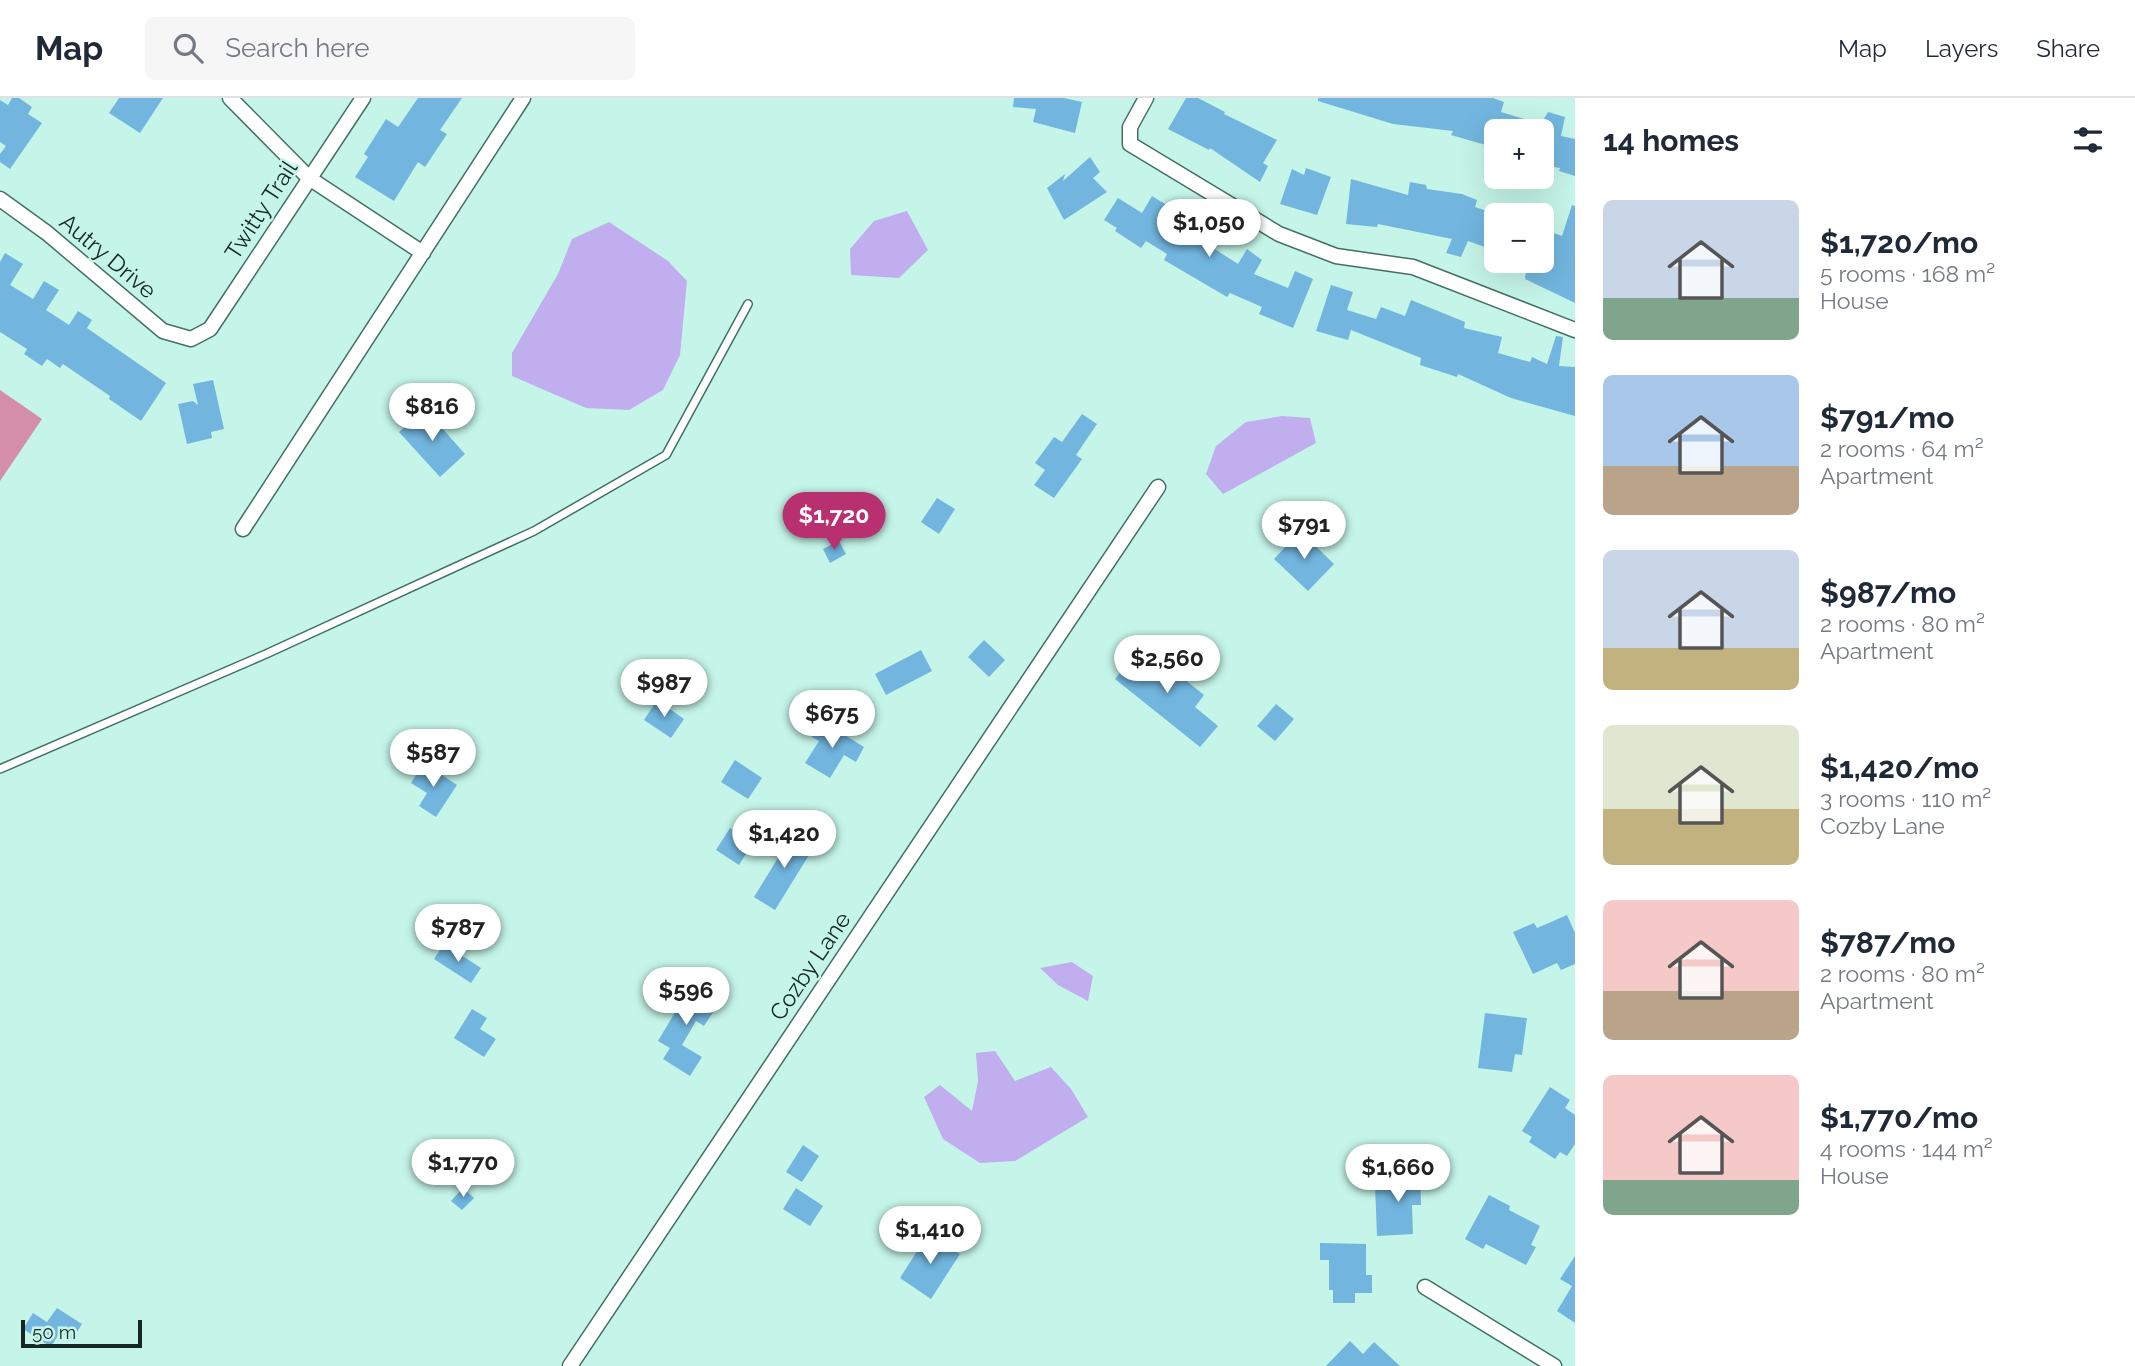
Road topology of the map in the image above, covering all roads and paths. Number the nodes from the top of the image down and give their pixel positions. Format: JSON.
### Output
{"nodes":[{"id":1,"x":230,"y":98,"type":"edge"},
{"id":2,"x":363,"y":98,"type":"edge"},
{"id":3,"x":523,"y":98,"type":"edge"},
{"id":4,"x":1146,"y":98,"type":"edge"},
{"id":5,"x":309,"y":178,"type":"junction"},
{"id":6,"x":0,"y":199,"type":"edge"},
{"id":7,"x":423,"y":253,"type":"junction"},
{"id":8,"x":748,"y":304,"type":"dead end"},
{"id":9,"x":1575,"y":330,"type":"edge"},
{"id":10,"x":191,"y":340,"type":"joint"},
{"id":11,"x":1158,"y":487,"type":"dead end"},
{"id":12,"x":243,"y":529,"type":"dead end"},
{"id":13,"x":0,"y":769,"type":"edge"},
{"id":14,"x":1425,"y":1287,"type":"dead end"},
{"id":15,"x":570,"y":1366,"type":"edge"},
{"id":16,"x":1555,"y":1366,"type":"edge"}],
"edges":[{"from":1,"to":5,"type":"street"},
{"from":2,"to":5,"type":"street","name":"Twitty Trail"},
{"from":3,"to":7,"type":"street"},
{"from":4,"to":9,"type":"street"},
{"from":5,"to":7,"type":"street"},
{"from":5,"to":10,"type":"street","name":"Twitty Trail"},
{"from":6,"to":10,"type":"street","name":"Autry Drive"},
{"from":7,"to":12,"type":"street"},
{"from":8,"to":13,"type":"lane"},
{"from":11,"to":15,"type":"street","name":"Cozby Lane"},
{"from":14,"to":16,"type":"street"}]}
